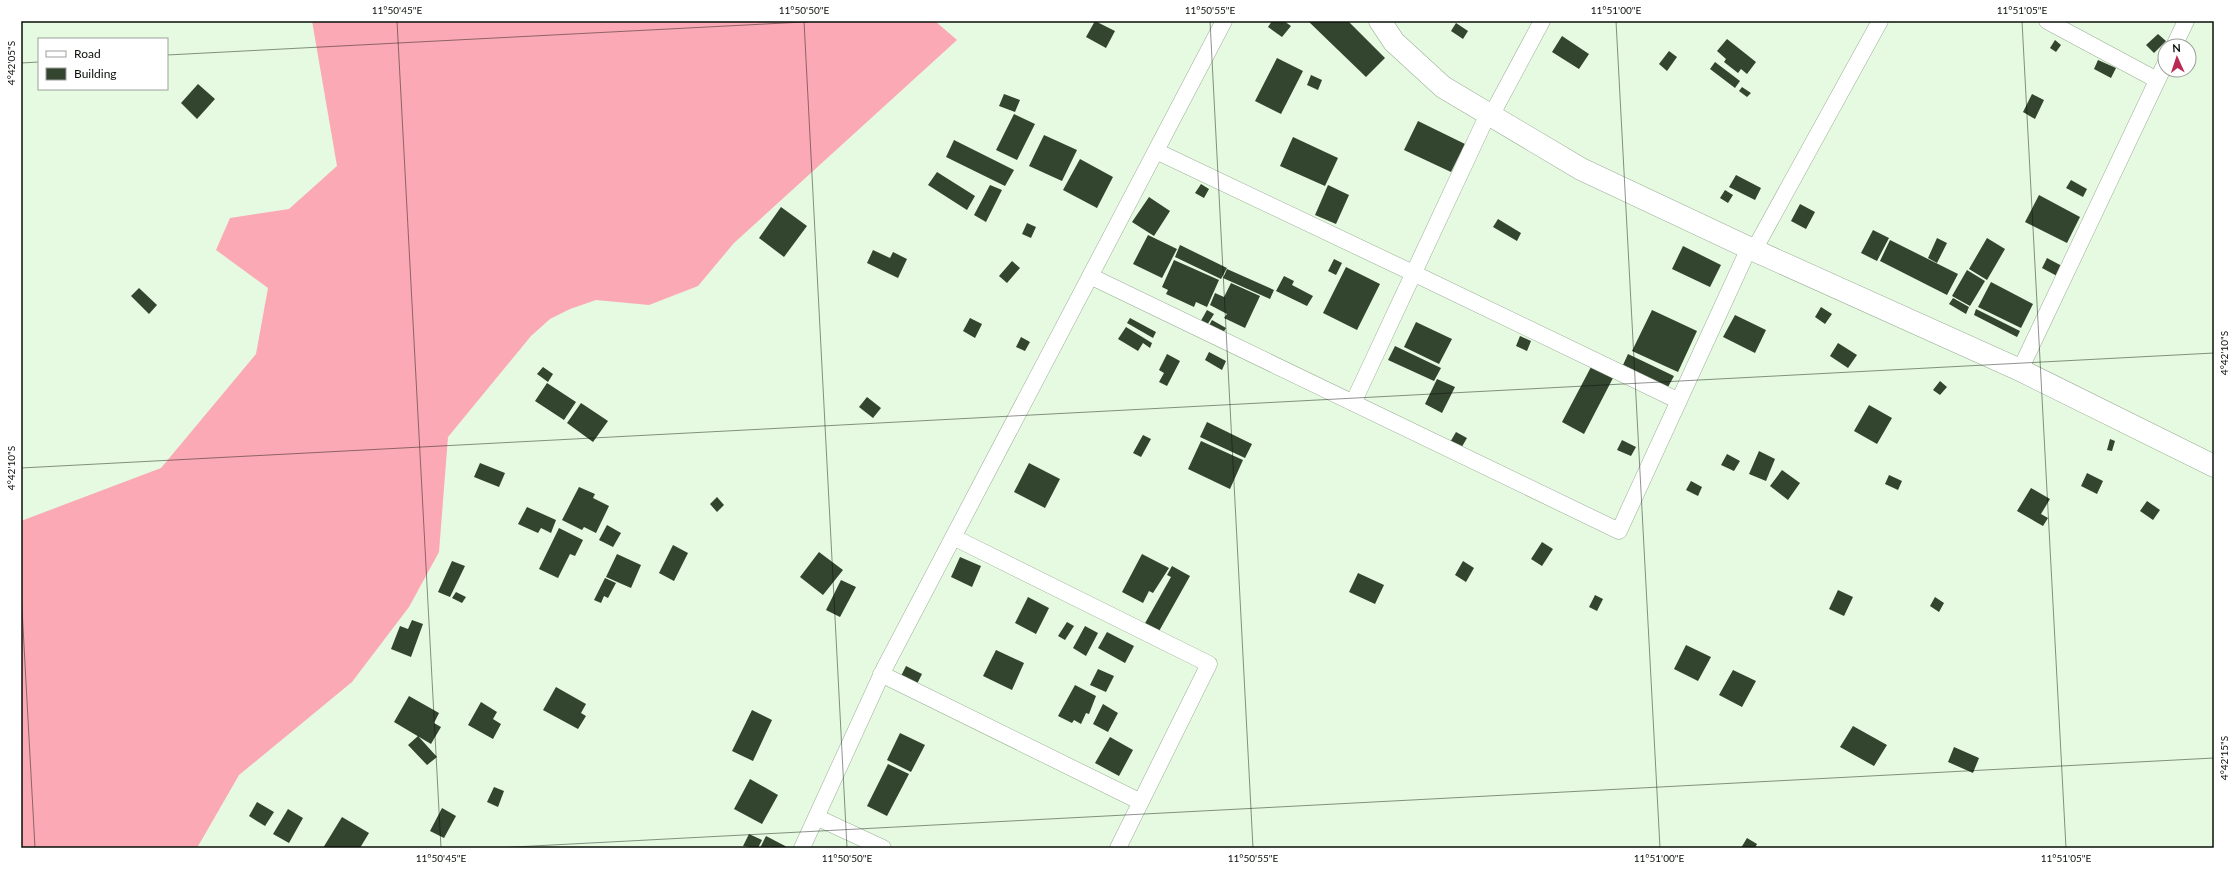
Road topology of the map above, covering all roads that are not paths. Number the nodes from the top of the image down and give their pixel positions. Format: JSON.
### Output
{"nodes":[{"id":1,"x":1224,"y":21,"type":"edge"},
{"id":2,"x":1380,"y":21,"type":"edge"},
{"id":3,"x":1542,"y":21,"type":"edge"},
{"id":4,"x":1880,"y":21,"type":"edge"},
{"id":5,"x":2046,"y":21,"type":"edge"},
{"id":6,"x":2186,"y":21,"type":"edge"},
{"id":7,"x":2178,"y":38,"type":"edge"},
{"id":8,"x":2157,"y":80,"type":"joint"},
{"id":9,"x":1490,"y":115,"type":"junction"},
{"id":10,"x":1156,"y":151,"type":"junction"},
{"id":11,"x":1752,"y":249,"type":"junction"},
{"id":12,"x":1413,"y":273,"type":"junction"},
{"id":13,"x":1090,"y":276,"type":"junction"},
{"id":14,"x":2020,"y":370,"type":"junction"},
{"id":15,"x":1678,"y":401,"type":"junction"},
{"id":16,"x":1353,"y":403,"type":"junction"},
{"id":17,"x":2214,"y":466,"type":"edge"},
{"id":18,"x":953,"y":537,"type":"junction"},
{"id":19,"x":881,"y":674,"type":"junction"},
{"id":20,"x":1141,"y":802,"type":"junction"},
{"id":21,"x":816,"y":817,"type":"junction"},
{"id":22,"x":802,"y":848,"type":"edge"},
{"id":23,"x":883,"y":848,"type":"edge"},
{"id":24,"x":1118,"y":848,"type":"edge"}],
"edges":[{"from":1,"to":10,"type":"street"},
{"from":2,"to":9,"type":"highway"},
{"from":3,"to":9,"type":"street"},
{"from":4,"to":11,"type":"street"},
{"from":5,"to":8,"type":"street"},
{"from":6,"to":7,"type":"street"},
{"from":8,"to":14,"type":"street"},
{"from":9,"to":11,"type":"highway"},
{"from":9,"to":12,"type":"street"},
{"from":10,"to":12,"type":"street"},
{"from":10,"to":13,"type":"street"},
{"from":11,"to":14,"type":"highway"},
{"from":11,"to":15,"type":"street"},
{"from":12,"to":15,"type":"street"},
{"from":12,"to":16,"type":"street"},
{"from":13,"to":16,"type":"street"},
{"from":13,"to":18,"type":"street"},
{"from":14,"to":17,"type":"highway"},
{"from":15,"to":16,"type":"street"},
{"from":18,"to":19,"type":"street"},
{"from":18,"to":20,"type":"street"},
{"from":19,"to":20,"type":"street"},
{"from":19,"to":21,"type":"street"},
{"from":20,"to":24,"type":"street"},
{"from":21,"to":22,"type":"street"},
{"from":21,"to":23,"type":"street"}]}
